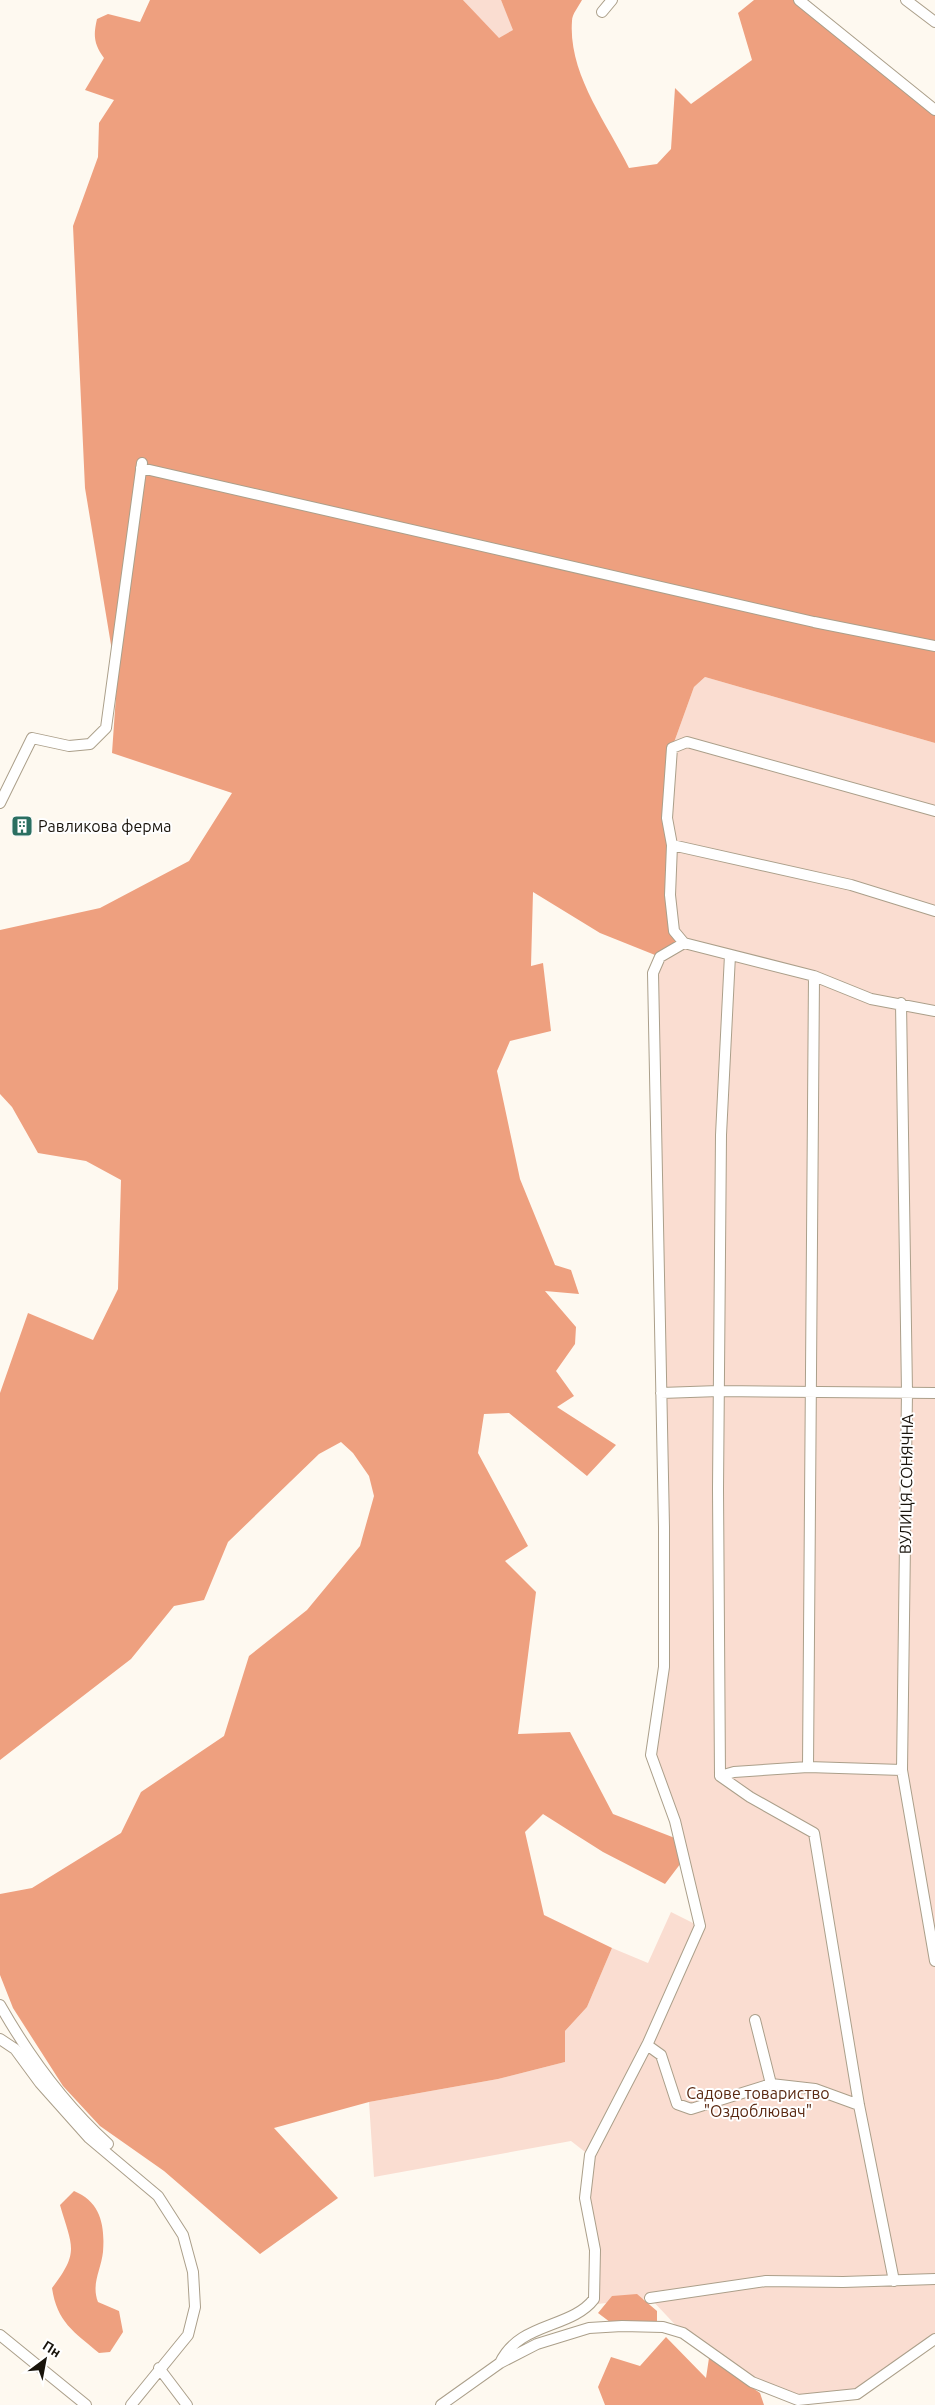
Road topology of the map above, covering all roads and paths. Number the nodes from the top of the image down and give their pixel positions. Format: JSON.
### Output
{"nodes":[{"id":1,"x":612,"y":0,"type":"edge"},
{"id":2,"x":799,"y":0,"type":"edge"},
{"id":3,"x":906,"y":0,"type":"edge"},
{"id":4,"x":602,"y":12,"type":"dead end"},
{"id":5,"x":935,"y":22,"type":"edge"},
{"id":6,"x":935,"y":110,"type":"edge"},
{"id":7,"x":935,"y":646,"type":"edge"},
{"id":8,"x":0,"y":802,"type":"edge"},
{"id":9,"x":935,"y":811,"type":"edge"},
{"id":10,"x":672,"y":845,"type":"junction"},
{"id":11,"x":935,"y":911,"type":"edge"},
{"id":12,"x":684,"y":943,"type":"junction"},
{"id":13,"x":730,"y":955,"type":"junction"},
{"id":14,"x":814,"y":976,"type":"junction"},
{"id":15,"x":901,"y":1003,"type":"junction"},
{"id":16,"x":935,"y":1011,"type":"edge"},
{"id":17,"x":719,"y":1391,"type":"junction"},
{"id":18,"x":812,"y":1392,"type":"junction"},
{"id":19,"x":907,"y":1392,"type":"junction"},
{"id":20,"x":661,"y":1393,"type":"junction"},
{"id":21,"x":935,"y":1393,"type":"edge"},
{"id":22,"x":808,"y":1767,"type":"junction"},
{"id":23,"x":902,"y":1770,"type":"junction"},
{"id":24,"x":720,"y":1776,"type":"junction"},
{"id":25,"x":932,"y":1920,"type":"edge"},
{"id":26,"x":935,"y":1961,"type":"edge"},
{"id":27,"x":1,"y":2011,"type":"edge"},
{"id":28,"x":755,"y":2020,"type":"dead end"},
{"id":29,"x":0,"y":2039,"type":"edge"},
{"id":30,"x":647,"y":2045,"type":"junction"},
{"id":31,"x":770,"y":2084,"type":"junction"},
{"id":32,"x":859,"y":2106,"type":"junction"},
{"id":33,"x":108,"y":2144,"type":"dead end"},
{"id":34,"x":935,"y":2279,"type":"edge"},
{"id":35,"x":894,"y":2281,"type":"junction"},
{"id":36,"x":650,"y":2298,"type":"dead end"},
{"id":37,"x":0,"y":2335,"type":"edge"},
{"id":38,"x":935,"y":2339,"type":"edge"},
{"id":39,"x":500,"y":2363,"type":"junction"},
{"id":40,"x":159,"y":2368,"type":"junction"},
{"id":41,"x":86,"y":2405,"type":"edge"},
{"id":42,"x":131,"y":2405,"type":"edge"},
{"id":43,"x":187,"y":2405,"type":"edge"},
{"id":44,"x":441,"y":2405,"type":"edge"}],
"edges":[{"from":1,"to":4,"type":"street"},
{"from":2,"to":6,"type":"street"},
{"from":3,"to":5,"type":"street"},
{"from":7,"to":8,"type":"street"},
{"from":9,"to":10,"type":"street"},
{"from":10,"to":11,"type":"street"},
{"from":10,"to":12,"type":"street"},
{"from":12,"to":13,"type":"street"},
{"from":12,"to":20,"type":"street"},
{"from":13,"to":14,"type":"street"},
{"from":13,"to":17,"type":"street"},
{"from":14,"to":15,"type":"street"},
{"from":14,"to":18,"type":"street"},
{"from":15,"to":16,"type":"street"},
{"from":15,"to":19,"type":"street","name":"ВУЛИЦЯ СОНЯЧНА"},
{"from":17,"to":18,"type":"street"},
{"from":17,"to":20,"type":"street"},
{"from":17,"to":24,"type":"street"},
{"from":18,"to":19,"type":"street"},
{"from":18,"to":22,"type":"street"},
{"from":19,"to":21,"type":"street"},
{"from":19,"to":23,"type":"street","name":"ВУЛИЦЯ СОНЯЧНА"},
{"from":20,"to":30,"type":"street"},
{"from":22,"to":23,"type":"street"},
{"from":22,"to":24,"type":"street"},
{"from":23,"to":25,"type":"street","name":"ВУЛИЦЯ СОНЯЧНА"},
{"from":24,"to":32,"type":"street"},
{"from":25,"to":26,"type":"street","name":"ВУЛИЦЯ СОНЯЧНА"},
{"from":27,"to":33,"type":"street"},
{"from":28,"to":31,"type":"street"},
{"from":29,"to":40,"type":"street"},
{"from":30,"to":31,"type":"street"},
{"from":30,"to":39,"type":"street"},
{"from":31,"to":32,"type":"street"},
{"from":32,"to":35,"type":"street"},
{"from":34,"to":35,"type":"street"},
{"from":35,"to":36,"type":"street"},
{"from":37,"to":41,"type":"street"},
{"from":38,"to":39,"type":"street"},
{"from":39,"to":44,"type":"street"},
{"from":40,"to":42,"type":"street"},
{"from":40,"to":43,"type":"street"}]}
